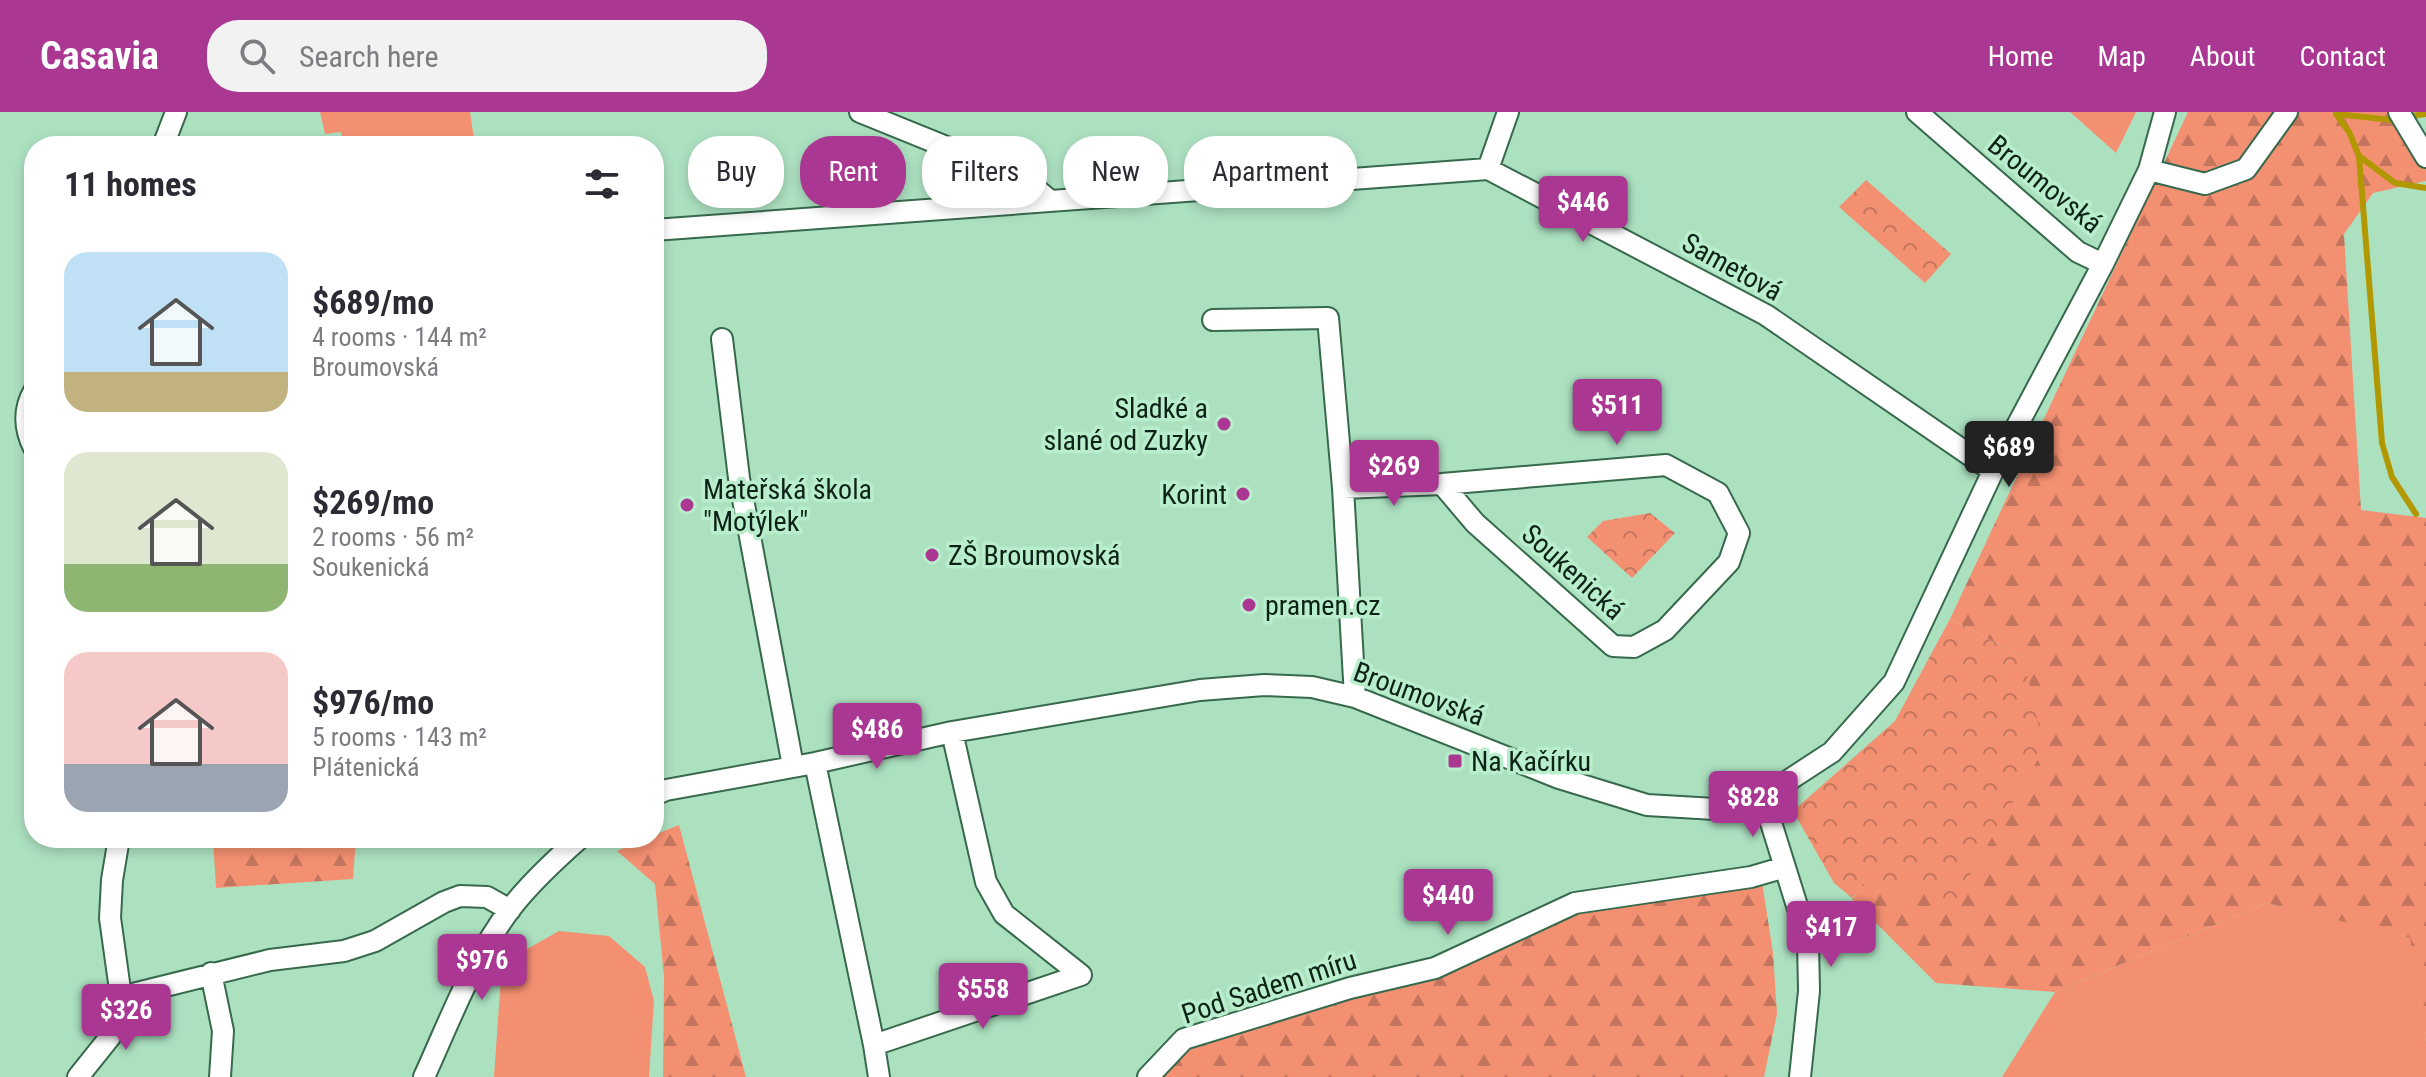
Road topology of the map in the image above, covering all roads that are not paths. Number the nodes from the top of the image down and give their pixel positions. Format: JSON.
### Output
{"nodes":[{"id":1,"x":176,"y":112,"type":"edge"},
{"id":2,"x":860,"y":112,"type":"edge"},
{"id":3,"x":1508,"y":112,"type":"edge"},
{"id":4,"x":1917,"y":112,"type":"edge"},
{"id":5,"x":2165,"y":112,"type":"edge"},
{"id":6,"x":2287,"y":112,"type":"edge"},
{"id":7,"x":2399,"y":112,"type":"edge"},
{"id":8,"x":167,"y":136,"type":"edge"},
{"id":9,"x":2426,"y":157,"type":"edge"},
{"id":10,"x":1488,"y":169,"type":"junction"},
{"id":11,"x":2149,"y":170,"type":"junction"},
{"id":12,"x":1049,"y":200,"type":"junction"},
{"id":13,"x":664,"y":229,"type":"edge"},
{"id":14,"x":2103,"y":264,"type":"junction"},
{"id":15,"x":1213,"y":320,"type":"dead end"},
{"id":16,"x":722,"y":339,"type":"dead end"},
{"id":17,"x":1993,"y":471,"type":"junction"},
{"id":18,"x":1442,"y":484,"type":"junction"},
{"id":19,"x":1343,"y":488,"type":"junction"},
{"id":20,"x":1355,"y":697,"type":"junction"},
{"id":21,"x":952,"y":732,"type":"junction"},
{"id":22,"x":815,"y":763,"type":"junction"},
{"id":23,"x":793,"y":766,"type":"junction"},
{"id":24,"x":664,"y":791,"type":"edge"},
{"id":25,"x":1763,"y":797,"type":"junction"},
{"id":26,"x":117,"y":848,"type":"edge"},
{"id":27,"x":569,"y":848,"type":"edge"},
{"id":28,"x":1785,"y":867,"type":"junction"},
{"id":29,"x":510,"y":910,"type":"junction"},
{"id":30,"x":211,"y":973,"type":"junction"},
{"id":31,"x":121,"y":997,"type":"junction"},
{"id":32,"x":874,"y":1045,"type":"junction"},
{"id":33,"x":78,"y":1077,"type":"edge"},
{"id":34,"x":220,"y":1077,"type":"edge"},
{"id":35,"x":424,"y":1077,"type":"edge"},
{"id":36,"x":879,"y":1077,"type":"edge"},
{"id":37,"x":1148,"y":1077,"type":"edge"},
{"id":38,"x":1800,"y":1077,"type":"edge"}],
"edges":[{"from":1,"to":8,"type":"street"},
{"from":2,"to":12,"type":"street"},
{"from":3,"to":10,"type":"street"},
{"from":4,"to":14,"type":"street","name":"Broumovská"},
{"from":5,"to":11,"type":"street","name":"Broumovská"},
{"from":6,"to":11,"type":"street"},
{"from":7,"to":9,"type":"street"},
{"from":10,"to":12,"type":"street"},
{"from":10,"to":17,"type":"street","name":"Sametová"},
{"from":11,"to":14,"type":"street","name":"Broumovská"},
{"from":12,"to":13,"type":"street"},
{"from":14,"to":17,"type":"street","name":"Broumovská"},
{"from":15,"to":19,"type":"street"},
{"from":16,"to":23,"type":"street"},
{"from":17,"to":25,"type":"street","name":"Broumovská"},
{"from":18,"to":18,"type":"street","name":"Soukenická"},
{"from":18,"to":19,"type":"street","name":"Soukenická"},
{"from":19,"to":20,"type":"street"},
{"from":20,"to":21,"type":"street","name":"Broumovská"},
{"from":20,"to":25,"type":"street","name":"Broumovská"},
{"from":21,"to":22,"type":"street","name":"Broumovská"},
{"from":21,"to":32,"type":"street"},
{"from":22,"to":23,"type":"street","name":"Broumovská"},
{"from":22,"to":32,"type":"street"},
{"from":23,"to":24,"type":"street","name":"Broumovská"},
{"from":25,"to":28,"type":"street"},
{"from":26,"to":31,"type":"street"},
{"from":27,"to":29,"type":"street"},
{"from":28,"to":37,"type":"street","name":"Pod Sadem míru"},
{"from":28,"to":38,"type":"street"},
{"from":29,"to":30,"type":"street"},
{"from":29,"to":35,"type":"street"},
{"from":30,"to":31,"type":"street"},
{"from":30,"to":34,"type":"street"},
{"from":31,"to":33,"type":"street"},
{"from":32,"to":36,"type":"street"}]}
